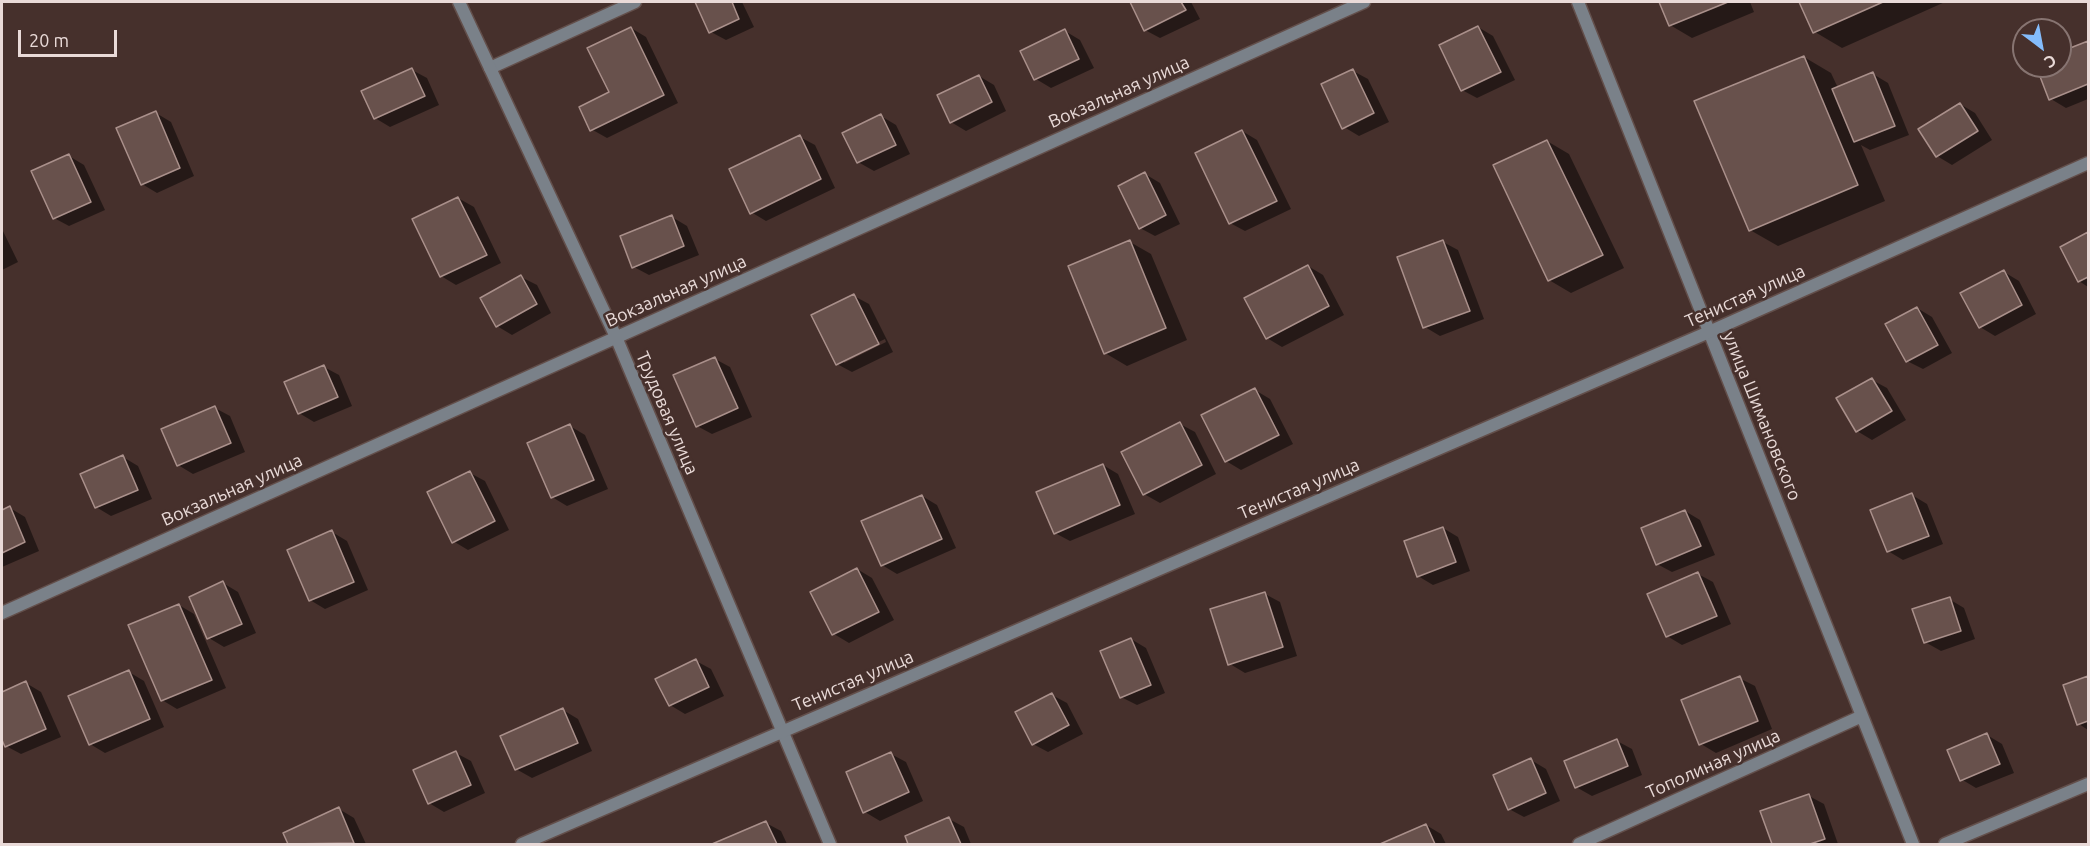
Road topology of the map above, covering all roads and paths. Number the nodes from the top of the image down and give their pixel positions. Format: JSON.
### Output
{"nodes":[{"id":1,"x":459,"y":2,"type":"edge"},
{"id":2,"x":635,"y":2,"type":"edge"},
{"id":3,"x":1364,"y":2,"type":"edge"},
{"id":4,"x":1578,"y":2,"type":"edge"},
{"id":5,"x":490,"y":68,"type":"junction"},
{"id":6,"x":2088,"y":163,"type":"edge"},
{"id":7,"x":1709,"y":332,"type":"junction"},
{"id":8,"x":616,"y":338,"type":"junction"},
{"id":9,"x":2,"y":613,"type":"edge"},
{"id":10,"x":1862,"y":716,"type":"junction"},
{"id":11,"x":781,"y":732,"type":"junction"},
{"id":12,"x":2088,"y":784,"type":"edge"},
{"id":13,"x":522,"y":844,"type":"edge"},
{"id":14,"x":830,"y":844,"type":"edge"},
{"id":15,"x":1579,"y":844,"type":"edge"},
{"id":16,"x":1913,"y":844,"type":"edge"},
{"id":17,"x":1945,"y":844,"type":"edge"}],
"edges":[{"from":1,"to":5,"type":"street","name":"Трудовая улица"},
{"from":2,"to":5,"type":"street"},
{"from":3,"to":8,"type":"street","name":"Вокзальная улица"},
{"from":4,"to":7,"type":"street","name":"улица Шимановского"},
{"from":5,"to":8,"type":"street","name":"Трудовая улица"},
{"from":6,"to":7,"type":"street","name":"Тенистая улица"},
{"from":7,"to":10,"type":"street","name":"улица Шимановского"},
{"from":7,"to":11,"type":"street","name":"Тенистая улица"},
{"from":8,"to":9,"type":"street","name":"Вокзальная улица"},
{"from":8,"to":11,"type":"street","name":"Трудовая улица"},
{"from":10,"to":15,"type":"street","name":"Тополиная улица"},
{"from":10,"to":16,"type":"street","name":"улица Шимановского"},
{"from":11,"to":13,"type":"street","name":"Тенистая улица"},
{"from":11,"to":14,"type":"street","name":"Трудовая улица"},
{"from":12,"to":17,"type":"street"}]}
